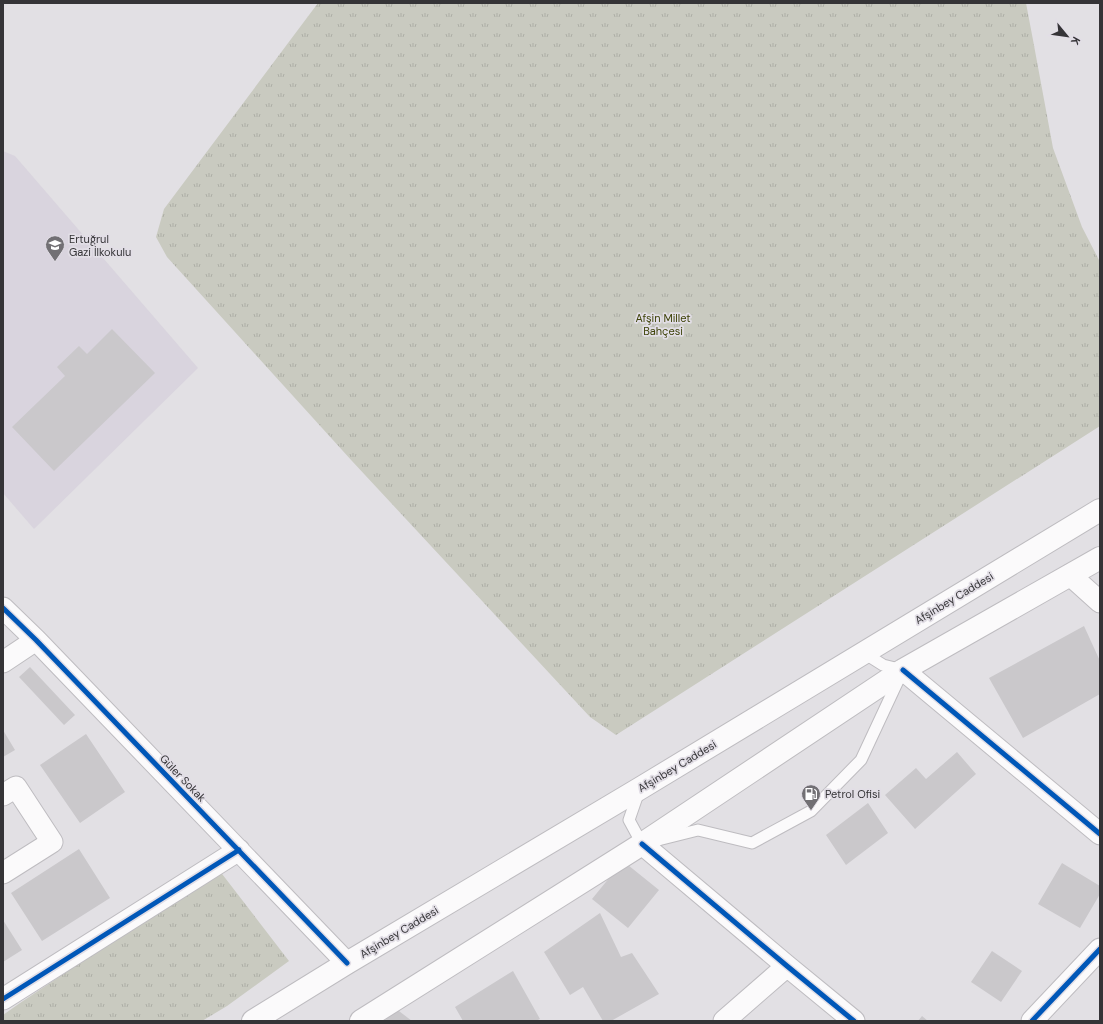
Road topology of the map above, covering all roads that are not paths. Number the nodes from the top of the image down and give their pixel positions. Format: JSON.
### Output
{"nodes":[{"id":1,"x":1100,"y":510,"type":"edge"},
{"id":2,"x":1100,"y":558,"type":"edge"},
{"id":3,"x":1070,"y":575,"type":"junction"},
{"id":4,"x":1100,"y":602,"type":"edge"},
{"id":5,"x":3,"y":608,"type":"edge"},
{"id":6,"x":36,"y":640,"type":"junction"},
{"id":7,"x":864,"y":653,"type":"junction"},
{"id":8,"x":3,"y":662,"type":"edge"},
{"id":9,"x":903,"y":670,"type":"junction"},
{"id":10,"x":639,"y":789,"type":"junction"},
{"id":11,"x":3,"y":795,"type":"edge"},
{"id":12,"x":1100,"y":834,"type":"edge"},
{"id":13,"x":642,"y":844,"type":"junction"},
{"id":14,"x":239,"y":850,"type":"junction"},
{"id":15,"x":3,"y":873,"type":"edge"},
{"id":16,"x":1100,"y":949,"type":"edge"},
{"id":17,"x":347,"y":963,"type":"junction"},
{"id":18,"x":786,"y":966,"type":"junction"},
{"id":19,"x":3,"y":999,"type":"edge"},
{"id":20,"x":253,"y":1021,"type":"edge"},
{"id":21,"x":362,"y":1021,"type":"edge"},
{"id":22,"x":724,"y":1021,"type":"edge"},
{"id":23,"x":854,"y":1021,"type":"edge"},
{"id":24,"x":1032,"y":1021,"type":"edge"}],
"edges":[{"from":1,"to":7,"type":"main road","name":"Afşinbey Caddesi"},
{"from":2,"to":3,"type":"main road"},
{"from":3,"to":4,"type":"street"},
{"from":3,"to":9,"type":"main road"},
{"from":5,"to":6,"type":"street","name":"Güler Sokak"},
{"from":6,"to":8,"type":"street"},
{"from":6,"to":14,"type":"street","name":"Güler Sokak"},
{"from":7,"to":9,"type":"lane"},
{"from":7,"to":10,"type":"main road","name":"Afşinbey Caddesi"},
{"from":9,"to":12,"type":"street"},
{"from":9,"to":13,"type":"main road"},
{"from":9,"to":13,"type":"lane"},
{"from":10,"to":13,"type":"lane"},
{"from":10,"to":17,"type":"main road","name":"Afşinbey Caddesi"},
{"from":11,"to":15,"type":"street"},
{"from":13,"to":18,"type":"street"},
{"from":13,"to":21,"type":"main road"},
{"from":14,"to":17,"type":"street","name":"Güler Sokak"},
{"from":14,"to":19,"type":"street"},
{"from":16,"to":24,"type":"street"},
{"from":17,"to":20,"type":"main road","name":"Afşinbey Caddesi"},
{"from":18,"to":22,"type":"street"},
{"from":18,"to":23,"type":"street"}]}
